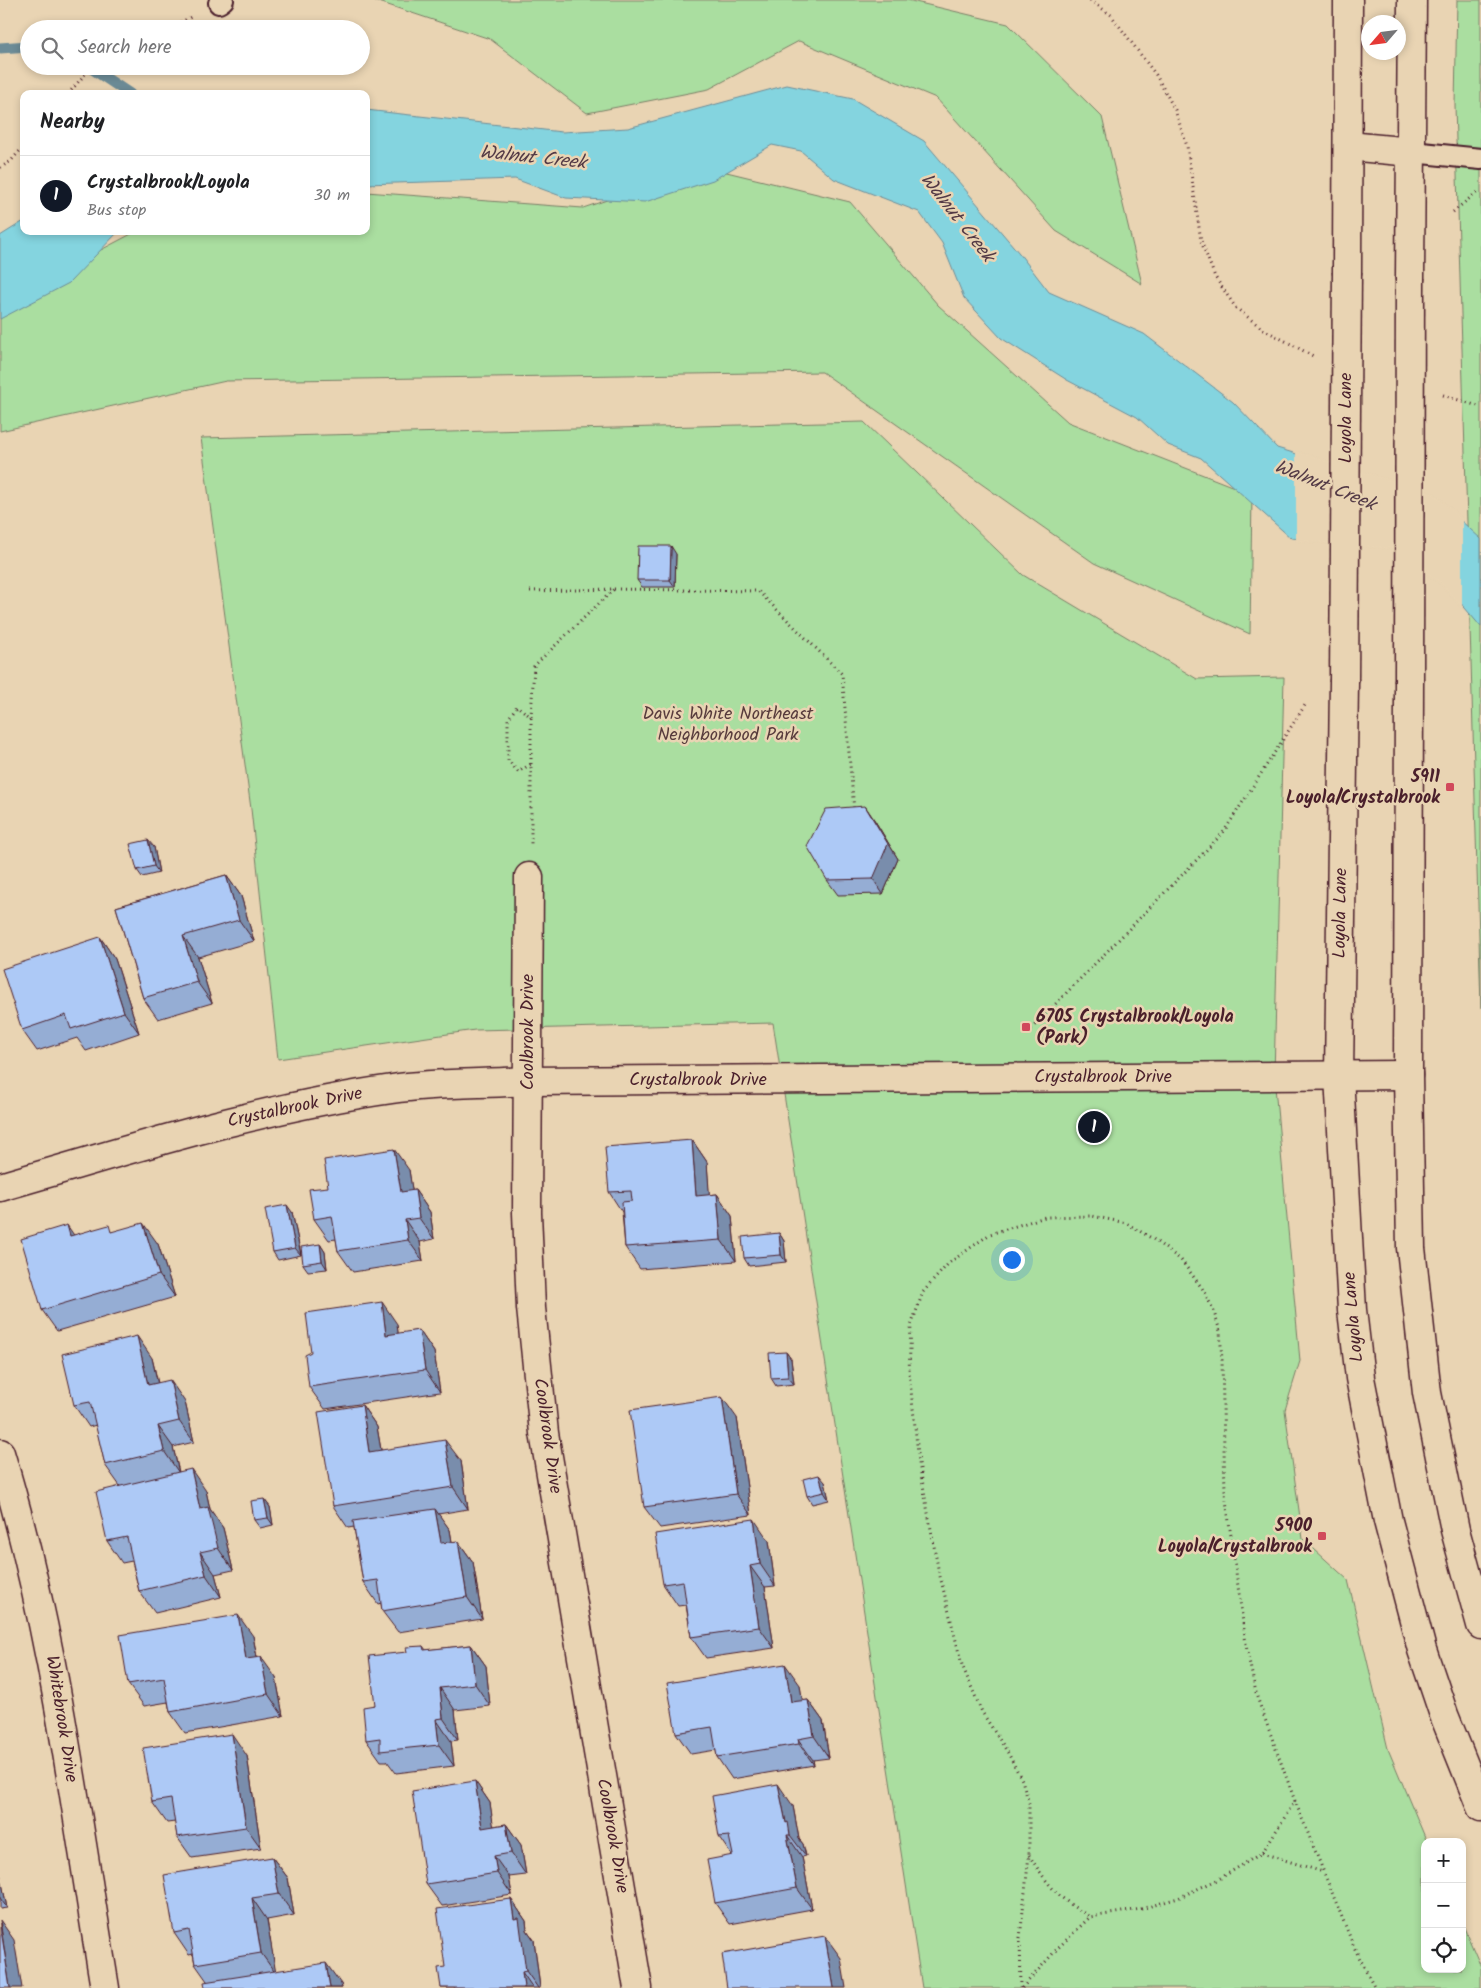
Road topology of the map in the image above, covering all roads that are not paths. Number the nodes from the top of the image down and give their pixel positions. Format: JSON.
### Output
{"nodes":[{"id":1,"x":1348,"y":0,"type":"edge"},
{"id":2,"x":1412,"y":0,"type":"edge"},
{"id":3,"x":1348,"y":146,"type":"junction"},
{"id":4,"x":1412,"y":152,"type":"junction"},
{"id":5,"x":1481,"y":159,"type":"edge"},
{"id":6,"x":528,"y":877,"type":"road end"},
{"id":7,"x":1408,"y":1075,"type":"junction"},
{"id":8,"x":1339,"y":1076,"type":"junction"},
{"id":9,"x":527,"y":1081,"type":"junction"},
{"id":10,"x":0,"y":1188,"type":"edge"},
{"id":11,"x":0,"y":1453,"type":"edge"},
{"id":12,"x":1481,"y":1625,"type":"edge"},
{"id":13,"x":1481,"y":1807,"type":"edge"},
{"id":14,"x":105,"y":1988,"type":"edge"},
{"id":15,"x":638,"y":1988,"type":"edge"}],
"edges":[{"from":1,"to":3,"type":"main road","name":"Loyola Lane"},
{"from":2,"to":4,"type":"main road"},
{"from":3,"to":4,"type":"main road"},
{"from":3,"to":8,"type":"main road","name":"Loyola Lane","bridge":true},
{"from":4,"to":5,"type":"lane"},
{"from":4,"to":7,"type":"main road","bridge":true},
{"from":6,"to":9,"type":"main road","name":"Coolbrook Drive"},
{"from":7,"to":8,"type":"main road","name":"Crystalbrook Drive"},
{"from":7,"to":12,"type":"main road"},
{"from":8,"to":9,"type":"main road","name":"Crystalbrook Drive"},
{"from":8,"to":13,"type":"main road","name":"Loyola Lane"},
{"from":9,"to":10,"type":"main road","name":"Crystalbrook Drive"},
{"from":9,"to":15,"type":"main road","name":"Coolbrook Drive"},
{"from":11,"to":14,"type":"main road","name":"Whitebrook Drive"}]}
